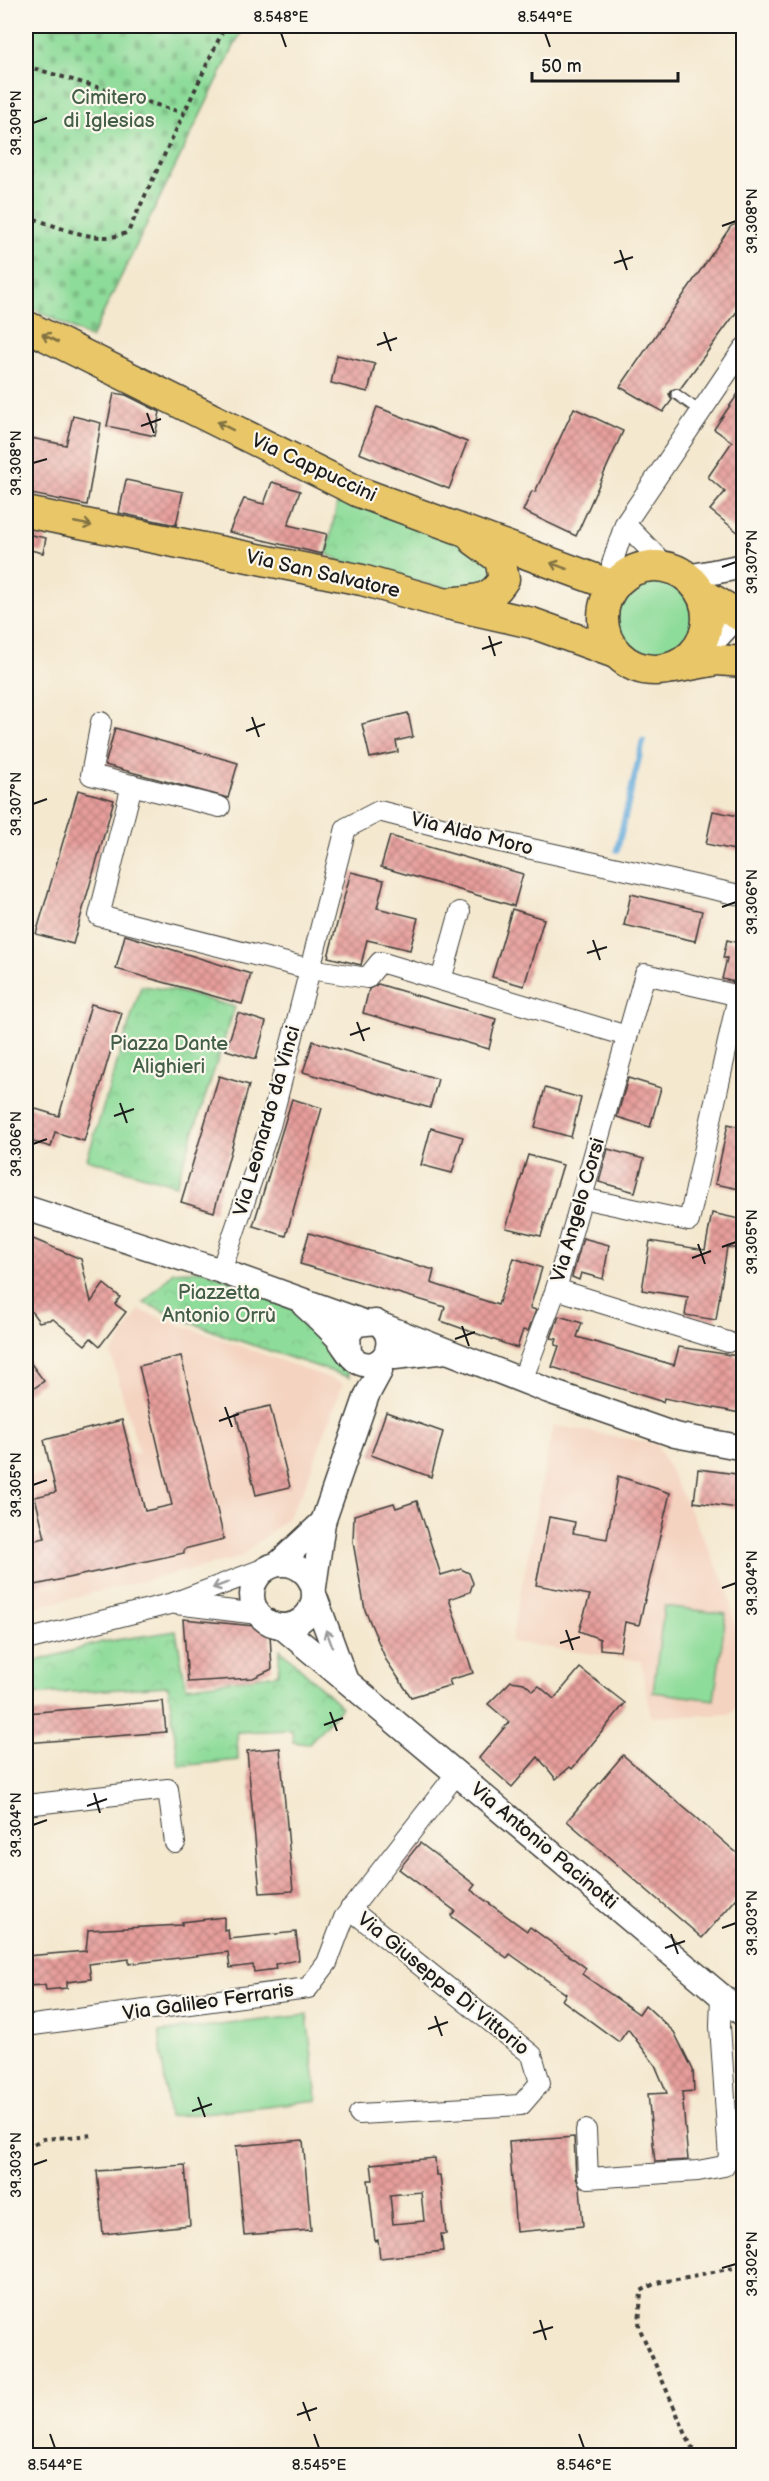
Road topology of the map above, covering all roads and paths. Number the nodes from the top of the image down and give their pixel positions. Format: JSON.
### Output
{"nodes":[{"id":1,"x":225,"y":26,"type":"edge"},
{"id":2,"x":26,"y":66,"type":"edge"},
{"id":3,"x":184,"y":112,"type":"junction"},
{"id":4,"x":26,"y":216,"type":"edge"},
{"id":5,"x":26,"y":326,"type":"edge"},
{"id":6,"x":744,"y":348,"type":"edge"},
{"id":7,"x":676,"y":394,"type":"dead end"},
{"id":8,"x":701,"y":412,"type":"junction"},
{"id":9,"x":26,"y":512,"type":"edge"},
{"id":10,"x":625,"y":524,"type":"junction"},
{"id":11,"x":459,"y":529,"type":"junction"},
{"id":12,"x":744,"y":566,"type":"edge"},
{"id":13,"x":685,"y":579,"type":"junction"},
{"id":14,"x":617,"y":582,"type":"junction"},
{"id":15,"x":443,"y":603,"type":"junction"},
{"id":16,"x":742,"y":614,"type":"edge"},
{"id":17,"x":700,"y":645,"type":"junction"},
{"id":18,"x":615,"y":653,"type":"junction"},
{"id":19,"x":744,"y":662,"type":"edge"},
{"id":20,"x":665,"y":669,"type":"junction"},
{"id":21,"x":101,"y":722,"type":"dead end"},
{"id":22,"x":132,"y":785,"type":"junction"},
{"id":23,"x":220,"y":807,"type":"dead end"},
{"id":24,"x":744,"y":896,"type":"edge"},
{"id":25,"x":460,"y":912,"type":"dead end"},
{"id":26,"x":310,"y":969,"type":"junction"},
{"id":27,"x":441,"y":980,"type":"junction"},
{"id":28,"x":741,"y":997,"type":"edge"},
{"id":29,"x":627,"y":1036,"type":"junction"},
{"id":30,"x":582,"y":1198,"type":"junction"},
{"id":31,"x":26,"y":1208,"type":"edge"},
{"id":32,"x":221,"y":1271,"type":"junction"},
{"id":33,"x":556,"y":1289,"type":"junction"},
{"id":34,"x":300,"y":1301,"type":"junction"},
{"id":35,"x":372,"y":1324,"type":"junction"},
{"id":36,"x":728,"y":1342,"type":"dead end"},
{"id":37,"x":449,"y":1351,"type":"junction"},
{"id":38,"x":350,"y":1355,"type":"junction"},
{"id":39,"x":382,"y":1359,"type":"junction"},
{"id":40,"x":522,"y":1381,"type":"junction"},
{"id":41,"x":367,"y":1395,"type":"junction"},
{"id":42,"x":744,"y":1448,"type":"edge"},
{"id":43,"x":323,"y":1522,"type":"junction"},
{"id":44,"x":273,"y":1565,"type":"junction"},
{"id":45,"x":314,"y":1592,"type":"junction"},
{"id":46,"x":173,"y":1603,"type":"junction"},
{"id":47,"x":258,"y":1614,"type":"junction"},
{"id":48,"x":281,"y":1626,"type":"junction"},
{"id":49,"x":26,"y":1640,"type":"edge"},
{"id":50,"x":344,"y":1678,"type":"junction"},
{"id":51,"x":457,"y":1773,"type":"junction"},
{"id":52,"x":26,"y":1805,"type":"edge"},
{"id":53,"x":175,"y":1843,"type":"dead end"},
{"id":54,"x":350,"y":1909,"type":"junction"},
{"id":55,"x":721,"y":1996,"type":"junction"},
{"id":56,"x":744,"y":2014,"type":"edge"},
{"id":57,"x":26,"y":2026,"type":"edge"},
{"id":58,"x":359,"y":2114,"type":"dead end"},
{"id":59,"x":586,"y":2130,"type":"dead end"},
{"id":60,"x":94,"y":2135,"type":"dead end"},
{"id":61,"x":26,"y":2148,"type":"edge"},
{"id":62,"x":744,"y":2266,"type":"edge"},
{"id":63,"x":700,"y":2456,"type":"edge"}],
"edges":[{"from":1,"to":3,"type":"path"},
{"from":2,"to":3,"type":"path"},
{"from":3,"to":4,"type":"path"},
{"from":11,"to":5,"type":"main road","name":"Via Cappuccini","one_way":true},
{"from":6,"to":8,"type":"street"},
{"from":7,"to":8,"type":"lane"},
{"from":8,"to":10,"type":"street"},
{"from":9,"to":15,"type":"main road","name":"Via San Salvatore","one_way":true},
{"from":10,"to":13,"type":"street"},
{"from":10,"to":14,"type":"street"},
{"from":14,"to":11,"type":"main road","name":"Via Cappuccini","one_way":true},
{"from":11,"to":15,"type":"main road"},
{"from":12,"to":13,"type":"street"},
{"from":13,"to":14,"type":"main road"},
{"from":13,"to":16,"type":"main road"},
{"from":13,"to":17,"type":"main road"},
{"from":14,"to":18,"type":"main road"},
{"from":15,"to":18,"type":"main road","name":"Via San Salvatore"},
{"from":16,"to":17,"type":"street"},
{"from":17,"to":20,"type":"main road"},
{"from":18,"to":20,"type":"main road"},
{"from":19,"to":20,"type":"main road"},
{"from":21,"to":22,"type":"street"},
{"from":22,"to":23,"type":"street"},
{"from":22,"to":26,"type":"street"},
{"from":24,"to":26,"type":"street","name":"Via Aldo Moro"},
{"from":25,"to":27,"type":"street"},
{"from":26,"to":27,"type":"street"},
{"from":26,"to":32,"type":"street","name":"Via Leonardo da Vinci"},
{"from":27,"to":29,"type":"street"},
{"from":28,"to":29,"type":"street","name":"Via Angelo Corsi"},
{"from":28,"to":30,"type":"street"},
{"from":29,"to":30,"type":"street","name":"Via Angelo Corsi"},
{"from":30,"to":33,"type":"street","name":"Via Angelo Corsi"},
{"from":31,"to":32,"type":"street"},
{"from":32,"to":34,"type":"street"},
{"from":33,"to":36,"type":"street"},
{"from":33,"to":40,"type":"street","name":"Via Angelo Corsi"},
{"from":34,"to":35,"type":"street"},
{"from":34,"to":38,"type":"street"},
{"from":35,"to":37,"type":"street"},
{"from":35,"to":38,"type":"street"},
{"from":35,"to":39,"type":"street"},
{"from":37,"to":39,"type":"street"},
{"from":37,"to":40,"type":"street"},
{"from":38,"to":39,"type":"street"},
{"from":38,"to":41,"type":"street"},
{"from":39,"to":41,"type":"street"},
{"from":40,"to":42,"type":"street"},
{"from":41,"to":43,"type":"street"},
{"from":43,"to":44,"type":"street"},
{"from":43,"to":45,"type":"street"},
{"from":44,"to":45,"type":"street"},
{"from":44,"to":46,"type":"street","one_way":true},
{"from":44,"to":47,"type":"street"},
{"from":45,"to":48,"type":"street"},
{"from":50,"to":45,"type":"street","one_way":true},
{"from":46,"to":47,"type":"street"},
{"from":46,"to":49,"type":"street"},
{"from":47,"to":48,"type":"street"},
{"from":48,"to":50,"type":"street","name":"Via Antonio Pacinotti"},
{"from":50,"to":51,"type":"street","name":"Via Antonio Pacinotti"},
{"from":51,"to":54,"type":"street","name":"Via Galileo Ferraris"},
{"from":51,"to":55,"type":"street","name":"Via Antonio Pacinotti"},
{"from":52,"to":53,"type":"street"},
{"from":54,"to":57,"type":"street","name":"Via Galileo Ferraris"},
{"from":54,"to":58,"type":"street","name":"Via Giuseppe Di Vittorio"},
{"from":55,"to":56,"type":"street","name":"Via Antonio Pacinotti"},
{"from":55,"to":59,"type":"street"},
{"from":60,"to":61,"type":"path"},
{"from":62,"to":63,"type":"path"}]}
